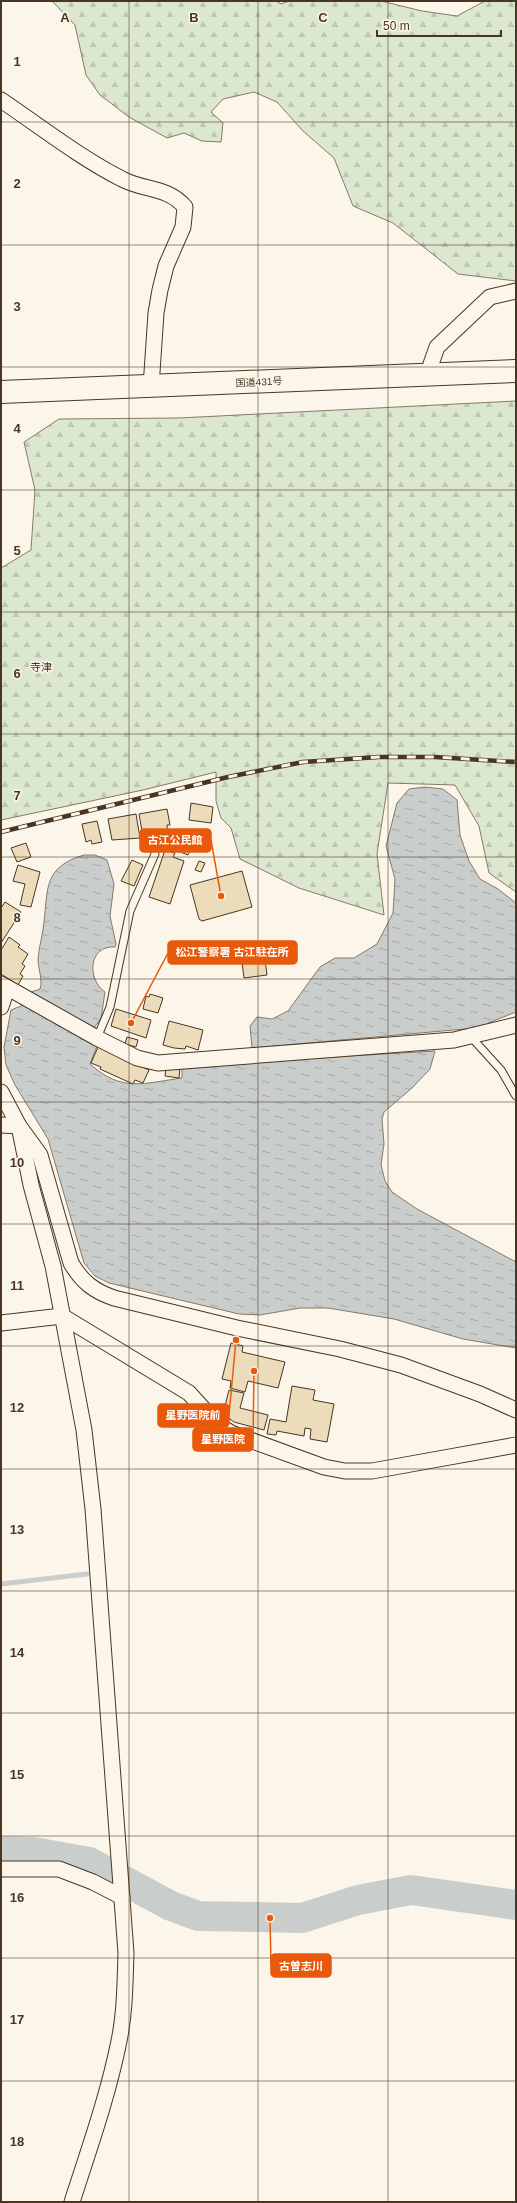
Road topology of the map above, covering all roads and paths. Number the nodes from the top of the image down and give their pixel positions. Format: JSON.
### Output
{"nodes":[{"id":1,"x":1,"y":100,"type":"edge"},
{"id":2,"x":516,"y":291,"type":"edge"},
{"id":3,"x":516,"y":371,"type":"edge"},
{"id":4,"x":431,"y":374,"type":"junction"},
{"id":5,"x":151,"y":387,"type":"junction"},
{"id":6,"x":1,"y":392,"type":"edge"},
{"id":7,"x":156,"y":854,"type":"dead end"},
{"id":8,"x":4,"y":986,"type":"edge"},
{"id":9,"x":1,"y":1007,"type":"edge"},
{"id":10,"x":516,"y":1025,"type":"edge"},
{"id":11,"x":471,"y":1036,"type":"junction"},
{"id":12,"x":97,"y":1038,"type":"junction"},
{"id":13,"x":1,"y":1092,"type":"edge"},
{"id":14,"x":516,"y":1096,"type":"edge"},
{"id":15,"x":1,"y":1126,"type":"edge"},
{"id":16,"x":19,"y":1126,"type":"junction"},
{"id":17,"x":62,"y":1316,"type":"junction"},
{"id":18,"x":1,"y":1323,"type":"edge"},
{"id":19,"x":516,"y":1410,"type":"edge"},
{"id":20,"x":516,"y":1445,"type":"edge"},
{"id":21,"x":1,"y":1869,"type":"edge"},
{"id":22,"x":122,"y":1892,"type":"junction"},
{"id":23,"x":72,"y":2202,"type":"edge"}],
"edges":[{"from":1,"to":5,"type":"street"},
{"from":2,"to":4,"type":"street"},
{"from":3,"to":4,"type":"highway","name":"国道431号"},
{"from":4,"to":5,"type":"highway","name":"国道431号"},
{"from":5,"to":6,"type":"highway","name":"国道431号"},
{"from":7,"to":12,"type":"lane"},
{"from":8,"to":9,"type":"street"},
{"from":8,"to":12,"type":"street"},
{"from":10,"to":11,"type":"street"},
{"from":11,"to":12,"type":"street"},
{"from":11,"to":14,"type":"lane"},
{"from":13,"to":16,"type":"street"},
{"from":15,"to":16,"type":"street"},
{"from":16,"to":17,"type":"street"},
{"from":16,"to":19,"type":"street"},
{"from":17,"to":18,"type":"street"},
{"from":17,"to":20,"type":"street"},
{"from":17,"to":22,"type":"street"},
{"from":21,"to":22,"type":"street"},
{"from":22,"to":23,"type":"street"}]}
